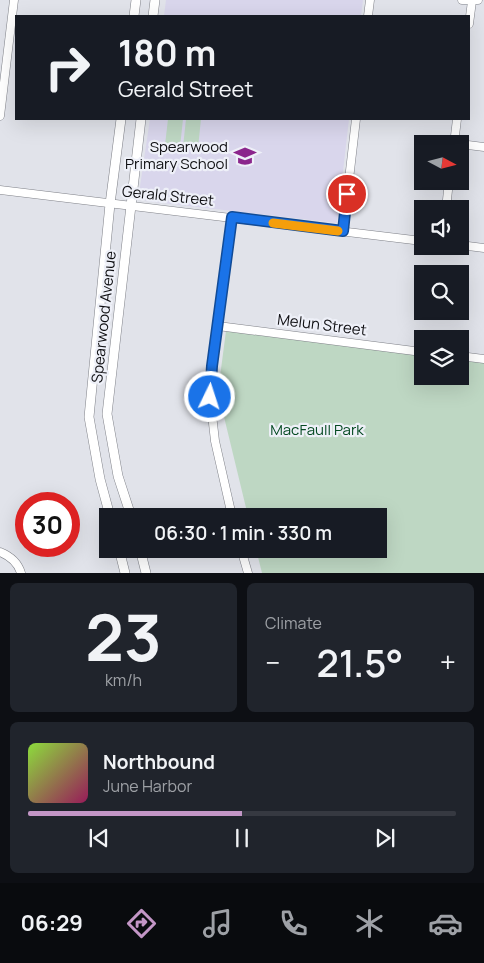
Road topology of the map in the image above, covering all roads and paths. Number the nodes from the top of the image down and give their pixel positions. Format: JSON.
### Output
{"nodes":[{"id":1,"x":14,"y":0,"type":"edge"},
{"id":2,"x":136,"y":0,"type":"edge"},
{"id":3,"x":155,"y":0,"type":"edge"},
{"id":4,"x":370,"y":0,"type":"edge"},
{"id":5,"x":462,"y":0,"type":"edge"},
{"id":6,"x":475,"y":1,"type":"edge"},
{"id":7,"x":134,"y":15,"type":"edge"},
{"id":8,"x":153,"y":15,"type":"edge"},
{"id":9,"x":368,"y":15,"type":"edge"},
{"id":10,"x":470,"y":20,"type":"edge"},
{"id":11,"x":2,"y":90,"type":"edge"},
{"id":12,"x":0,"y":116,"type":"edge"},
{"id":13,"x":121,"y":120,"type":"edge"},
{"id":14,"x":141,"y":120,"type":"edge"},
{"id":15,"x":356,"y":120,"type":"edge"},
{"id":16,"x":457,"y":120,"type":"edge"},
{"id":17,"x":456,"y":135,"type":"edge"},
{"id":18,"x":469,"y":145,"type":"edge"},
{"id":19,"x":484,"y":147,"type":"edge"},
{"id":20,"x":0,"y":190,"type":"edge"},
{"id":21,"x":110,"y":204,"type":"junction"},
{"id":22,"x":130,"y":206,"type":"junction"},
{"id":23,"x":232,"y":217,"type":"junction"},
{"id":24,"x":343,"y":231,"type":"junction"},
{"id":25,"x":414,"y":240,"type":"edge"},
{"id":26,"x":469,"y":246,"type":"edge"},
{"id":27,"x":484,"y":248,"type":"edge"},
{"id":28,"x":218,"y":326,"type":"junction"},
{"id":29,"x":414,"y":351,"type":"edge"},
{"id":30,"x":469,"y":357,"type":"edge"},
{"id":31,"x":484,"y":359,"type":"edge"},
{"id":32,"x":118,"y":476,"type":"junction"},
{"id":33,"x":100,"y":479,"type":"junction"},
{"id":34,"x":108,"y":508,"type":"edge"},
{"id":35,"x":128,"y":508,"type":"edge"},
{"id":36,"x":230,"y":508,"type":"edge"},
{"id":37,"x":0,"y":552,"type":"edge"},
{"id":38,"x":121,"y":558,"type":"edge"},
{"id":39,"x":142,"y":558,"type":"edge"},
{"id":40,"x":244,"y":558,"type":"edge"},
{"id":41,"x":21,"y":573,"type":"edge"},
{"id":42,"x":125,"y":573,"type":"edge"},
{"id":43,"x":146,"y":573,"type":"edge"},
{"id":44,"x":248,"y":573,"type":"edge"}],
"edges":[{"from":1,"to":11,"type":"street"},
{"from":2,"to":7,"type":"main road"},
{"from":3,"to":8,"type":"main road"},
{"from":4,"to":9,"type":"street"},
{"from":5,"to":6,"type":"street"},
{"from":6,"to":10,"type":"street"},
{"from":11,"to":12,"type":"street"},
{"from":13,"to":21,"type":"main road","name":"Spearwood Avenue"},
{"from":14,"to":22,"type":"main road","name":"Spearwood Avenue"},
{"from":15,"to":24,"type":"street"},
{"from":16,"to":17,"type":"street"},
{"from":18,"to":19,"type":"street"},
{"from":20,"to":21,"type":"street","name":"Gerald Street"},
{"from":21,"to":22,"type":"street","name":"Gerald Street"},
{"from":21,"to":33,"type":"main road","name":"Spearwood Avenue"},
{"from":22,"to":23,"type":"street","name":"Gerald Street"},
{"from":22,"to":32,"type":"main road","name":"Spearwood Avenue"},
{"from":23,"to":24,"type":"street","name":"Gerald Street"},
{"from":23,"to":28,"type":"street"},
{"from":24,"to":25,"type":"street","name":"Gerald Street"},
{"from":26,"to":27,"type":"street"},
{"from":28,"to":29,"type":"street","name":"Melun Street"},
{"from":28,"to":36,"type":"street"},
{"from":30,"to":31,"type":"street"},
{"from":32,"to":33,"type":"main road"},
{"from":32,"to":35,"type":"main road","name":"Spearwood Avenue"},
{"from":33,"to":34,"type":"main road","name":"Spearwood Avenue"},
{"from":37,"to":41,"type":"street"},
{"from":38,"to":42,"type":"main road"},
{"from":39,"to":43,"type":"main road"},
{"from":40,"to":44,"type":"street"}]}
